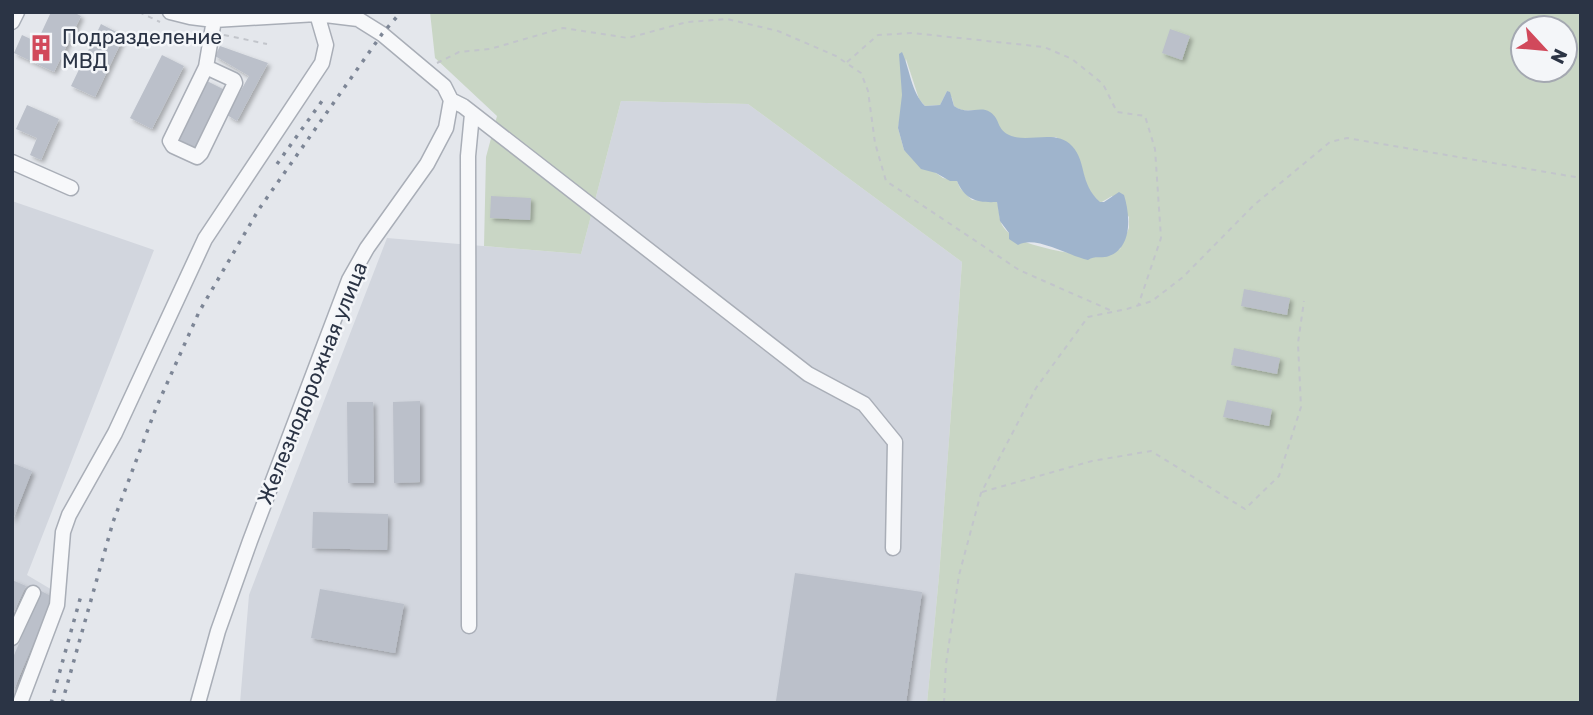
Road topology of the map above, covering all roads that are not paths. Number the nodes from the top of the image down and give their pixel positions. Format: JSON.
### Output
{"nodes":[{"id":1,"x":17,"y":12,"type":"edge"},
{"id":2,"x":170,"y":12,"type":"edge"},
{"id":3,"x":317,"y":15,"type":"junction"},
{"id":4,"x":214,"y":20,"type":"junction"},
{"id":5,"x":12,"y":22,"type":"edge"},
{"id":6,"x":206,"y":66,"type":"junction"},
{"id":7,"x":451,"y":100,"type":"junction"},
{"id":8,"x":472,"y":114,"type":"junction"},
{"id":9,"x":12,"y":162,"type":"edge"},
{"id":10,"x":71,"y":188,"type":"dead end"},
{"id":11,"x":893,"y":548,"type":"dead end"},
{"id":12,"x":33,"y":593,"type":"dead end"},
{"id":13,"x":469,"y":626,"type":"dead end"},
{"id":14,"x":12,"y":638,"type":"edge"},
{"id":15,"x":20,"y":703,"type":"edge"},
{"id":16,"x":198,"y":703,"type":"edge"}],
"edges":[{"from":1,"to":5,"type":"street"},
{"from":2,"to":4,"type":"street"},
{"from":3,"to":4,"type":"street"},
{"from":3,"to":7,"type":"street"},
{"from":3,"to":15,"type":"street"},
{"from":4,"to":6,"type":"street"},
{"from":6,"to":6,"type":"street"},
{"from":7,"to":8,"type":"street"},
{"from":7,"to":16,"type":"street","name":"Железнодорожная улица"},
{"from":8,"to":11,"type":"street"},
{"from":8,"to":13,"type":"street"},
{"from":9,"to":10,"type":"street"},
{"from":12,"to":14,"type":"street"}]}
